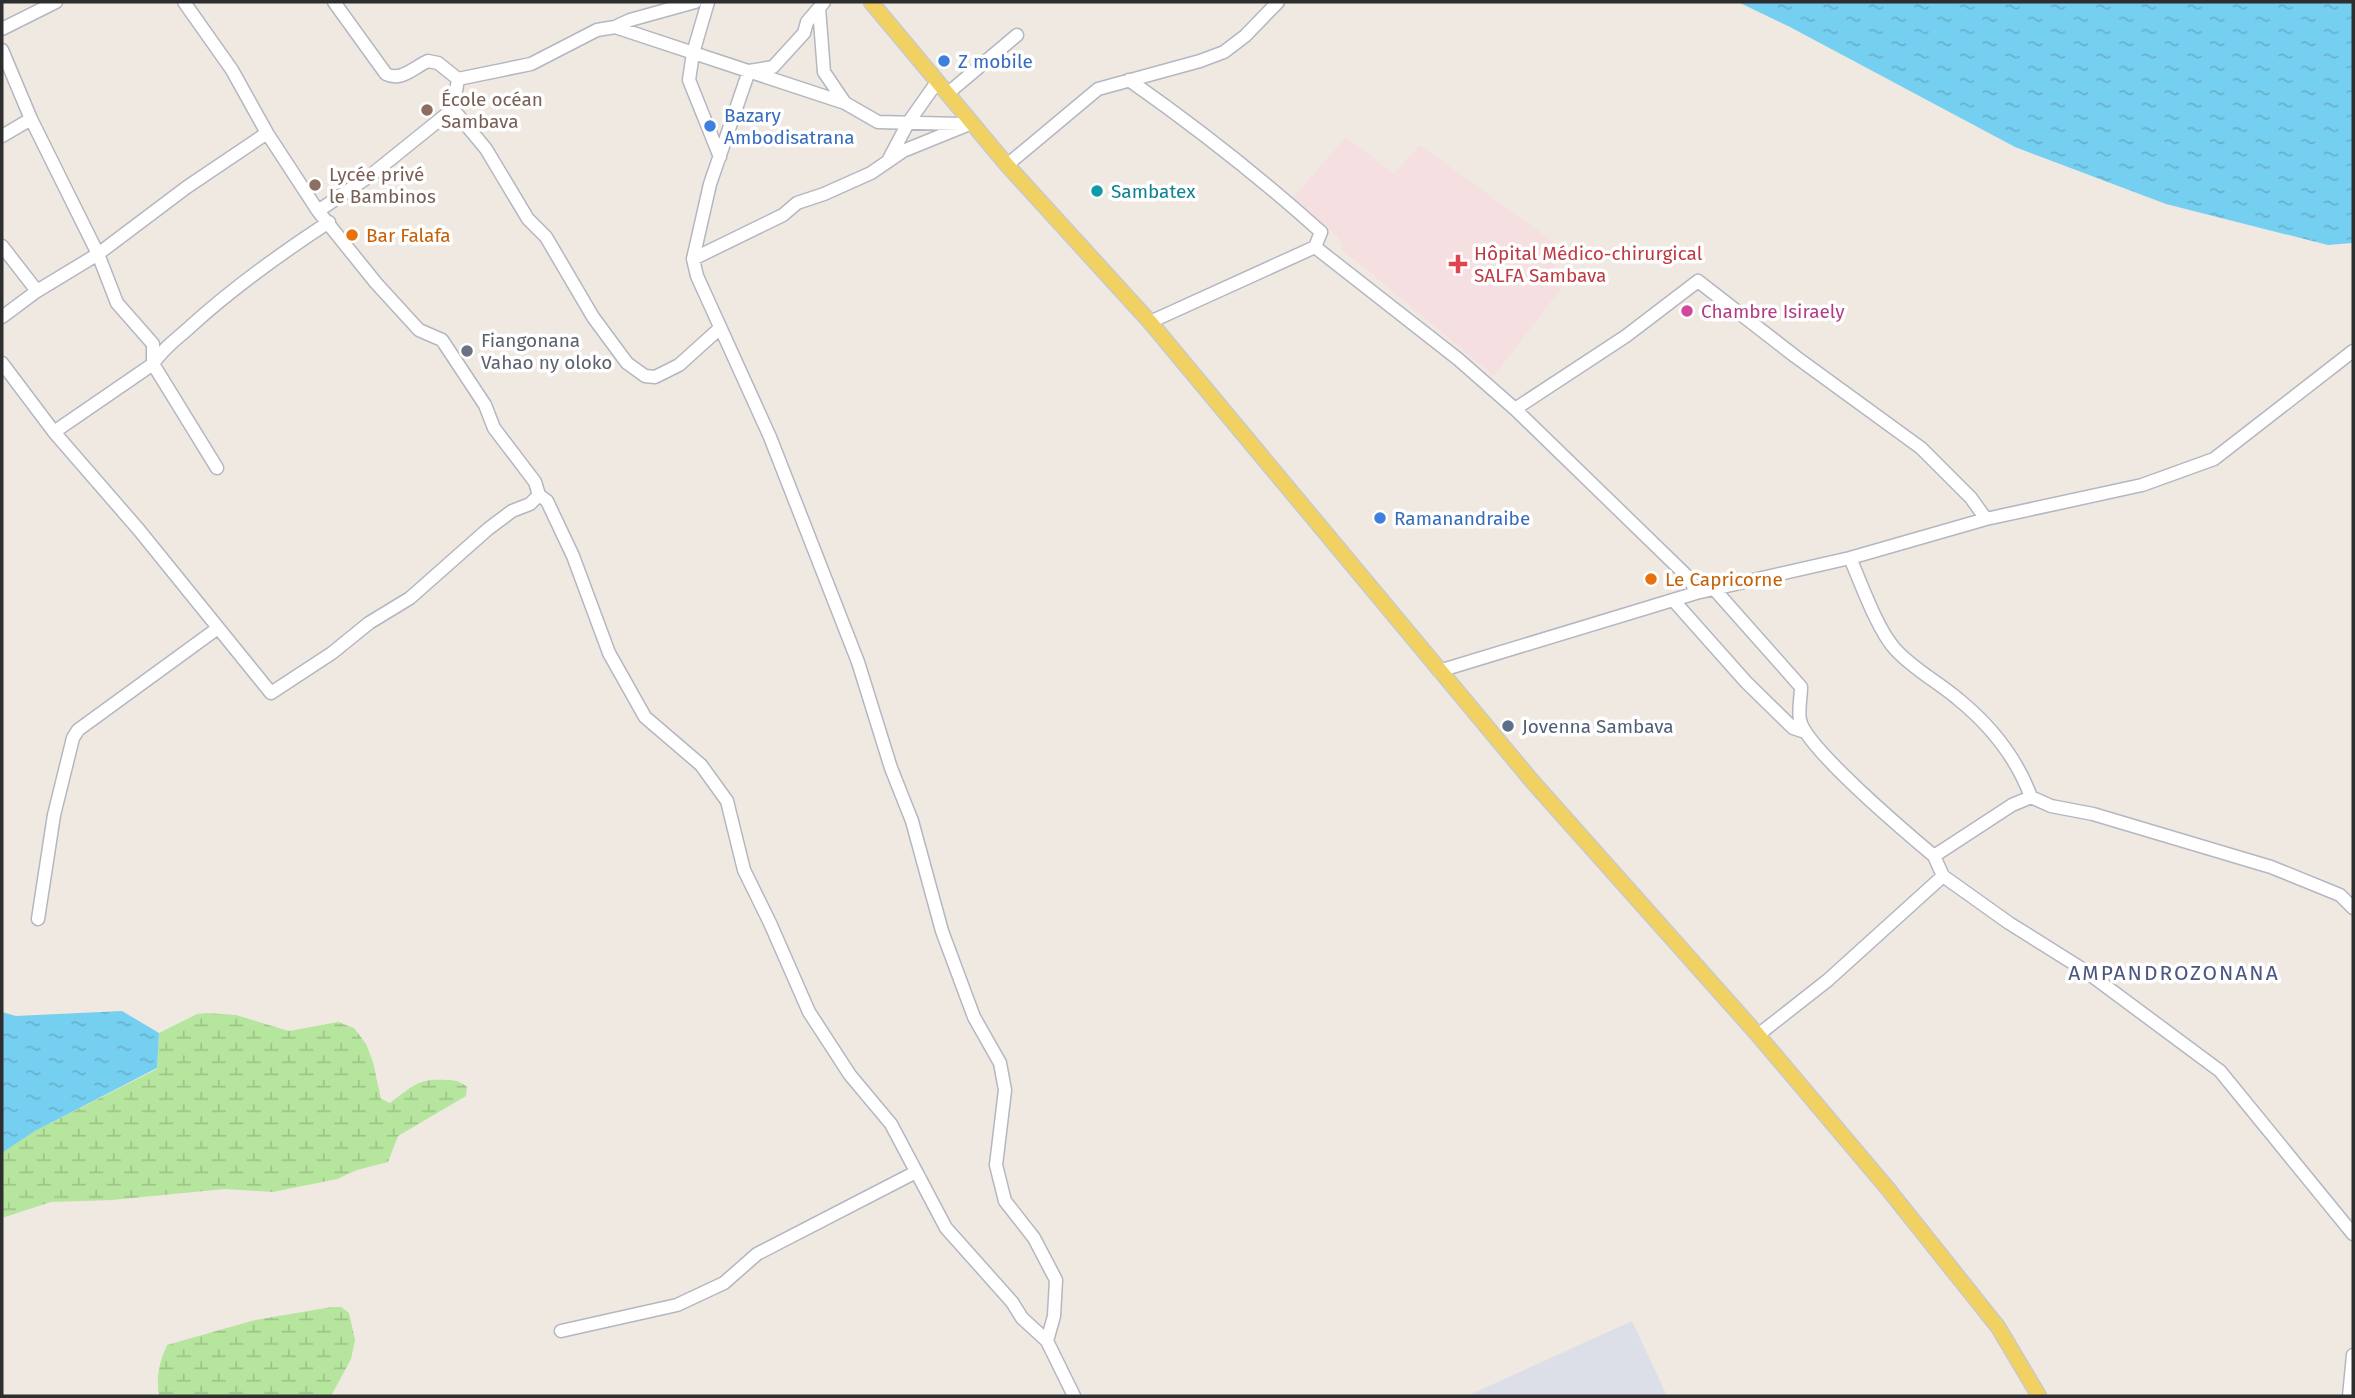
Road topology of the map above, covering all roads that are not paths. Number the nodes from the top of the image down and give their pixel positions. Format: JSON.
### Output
{"nodes":[{"id":1,"x":56,"y":2,"type":"edge"},
{"id":2,"x":184,"y":2,"type":"edge"},
{"id":3,"x":334,"y":2,"type":"edge"},
{"id":4,"x":695,"y":2,"type":"edge"},
{"id":5,"x":708,"y":2,"type":"edge"},
{"id":6,"x":871,"y":2,"type":"edge"},
{"id":7,"x":1278,"y":2,"type":"edge"},
{"id":8,"x":821,"y":5,"type":"edge"},
{"id":9,"x":615,"y":27,"type":"junction"},
{"id":10,"x":2,"y":29,"type":"edge"},
{"id":11,"x":1017,"y":34,"type":"dead end"},
{"id":12,"x":2,"y":51,"type":"edge"},
{"id":13,"x":693,"y":53,"type":"junction"},
{"id":14,"x":749,"y":71,"type":"junction"},
{"id":15,"x":458,"y":79,"type":"junction"},
{"id":16,"x":1129,"y":80,"type":"junction"},
{"id":17,"x":942,"y":88,"type":"junction"},
{"id":18,"x":845,"y":103,"type":"junction"},
{"id":19,"x":453,"y":109,"type":"junction"},
{"id":20,"x":31,"y":119,"type":"junction"},
{"id":21,"x":908,"y":123,"type":"junction"},
{"id":22,"x":972,"y":123,"type":"junction"},
{"id":23,"x":267,"y":133,"type":"junction"},
{"id":24,"x":2,"y":136,"type":"edge"},
{"id":25,"x":720,"y":158,"type":"junction"},
{"id":26,"x":889,"y":159,"type":"junction"},
{"id":27,"x":1007,"y":165,"type":"junction"},
{"id":28,"x":318,"y":211,"type":"junction"},
{"id":29,"x":328,"y":222,"type":"junction"},
{"id":30,"x":2,"y":246,"type":"edge"},
{"id":31,"x":1315,"y":247,"type":"junction"},
{"id":32,"x":98,"y":254,"type":"junction"},
{"id":33,"x":694,"y":259,"type":"junction"},
{"id":34,"x":37,"y":291,"type":"junction"},
{"id":35,"x":2,"y":317,"type":"edge"},
{"id":36,"x":1150,"y":322,"type":"junction"},
{"id":37,"x":719,"y":329,"type":"junction"},
{"id":38,"x":2353,"y":351,"type":"edge"},
{"id":39,"x":153,"y":364,"type":"junction"},
{"id":40,"x":2,"y":365,"type":"edge"},
{"id":41,"x":1515,"y":409,"type":"junction"},
{"id":42,"x":54,"y":432,"type":"junction"},
{"id":43,"x":217,"y":468,"type":"dead end"},
{"id":44,"x":539,"y":495,"type":"junction"},
{"id":45,"x":1986,"y":519,"type":"junction"},
{"id":46,"x":1850,"y":558,"type":"junction"},
{"id":47,"x":1715,"y":590,"type":"junction"},
{"id":48,"x":1696,"y":593,"type":"junction"},
{"id":49,"x":1674,"y":601,"type":"junction"},
{"id":50,"x":218,"y":628,"type":"junction"},
{"id":51,"x":1440,"y":671,"type":"junction"},
{"id":52,"x":1805,"y":732,"type":"junction"},
{"id":53,"x":2031,"y":797,"type":"junction"},
{"id":54,"x":1934,"y":856,"type":"junction"},
{"id":55,"x":1943,"y":876,"type":"junction"},
{"id":56,"x":2353,"y":908,"type":"edge"},
{"id":57,"x":38,"y":919,"type":"dead end"},
{"id":58,"x":1758,"y":1035,"type":"junction"},
{"id":59,"x":916,"y":1172,"type":"junction"},
{"id":60,"x":2353,"y":1234,"type":"edge"},
{"id":61,"x":561,"y":1331,"type":"dead end"},
{"id":62,"x":1046,"y":1341,"type":"junction"},
{"id":63,"x":2353,"y":1355,"type":"edge"},
{"id":64,"x":1074,"y":1396,"type":"edge"},
{"id":65,"x":2039,"y":1396,"type":"edge"},
{"id":66,"x":2349,"y":1396,"type":"edge"}],
"edges":[{"from":1,"to":10,"type":"street"},
{"from":2,"to":23,"type":"street"},
{"from":3,"to":15,"type":"street"},
{"from":4,"to":9,"type":"street"},
{"from":5,"to":13,"type":"street"},
{"from":6,"to":17,"type":"main road"},
{"from":7,"to":16,"type":"street"},
{"from":8,"to":14,"type":"street"},
{"from":8,"to":18,"type":"street"},
{"from":9,"to":13,"type":"street"},
{"from":9,"to":15,"type":"street"},
{"from":11,"to":17,"type":"street"},
{"from":12,"to":20,"type":"street"},
{"from":13,"to":14,"type":"street"},
{"from":13,"to":25,"type":"street"},
{"from":14,"to":18,"type":"street"},
{"from":14,"to":25,"type":"street"},
{"from":15,"to":19,"type":"street"},
{"from":16,"to":27,"type":"street"},
{"from":16,"to":31,"type":"street"},
{"from":17,"to":21,"type":"street"},
{"from":17,"to":22,"type":"main road"},
{"from":18,"to":21,"type":"street"},
{"from":19,"to":28,"type":"street"},
{"from":19,"to":37,"type":"street"},
{"from":20,"to":24,"type":"street"},
{"from":20,"to":32,"type":"street"},
{"from":21,"to":22,"type":"street"},
{"from":21,"to":26,"type":"street"},
{"from":22,"to":26,"type":"street"},
{"from":22,"to":27,"type":"main road"},
{"from":23,"to":28,"type":"street"},
{"from":23,"to":32,"type":"street"},
{"from":25,"to":33,"type":"street"},
{"from":26,"to":33,"type":"street"},
{"from":27,"to":36,"type":"main road"},
{"from":28,"to":29,"type":"street"},
{"from":29,"to":39,"type":"street"},
{"from":29,"to":44,"type":"street"},
{"from":30,"to":34,"type":"street"},
{"from":31,"to":36,"type":"street"},
{"from":31,"to":41,"type":"street"},
{"from":32,"to":34,"type":"street"},
{"from":32,"to":39,"type":"street"},
{"from":33,"to":37,"type":"street"},
{"from":34,"to":35,"type":"street"},
{"from":36,"to":51,"type":"main road"},
{"from":37,"to":62,"type":"street"},
{"from":38,"to":45,"type":"street"},
{"from":39,"to":42,"type":"street"},
{"from":39,"to":43,"type":"street"},
{"from":40,"to":42,"type":"street"},
{"from":41,"to":45,"type":"street"},
{"from":41,"to":48,"type":"street"},
{"from":42,"to":50,"type":"street"},
{"from":44,"to":50,"type":"street"},
{"from":44,"to":59,"type":"street"},
{"from":45,"to":46,"type":"street"},
{"from":46,"to":47,"type":"street"},
{"from":46,"to":53,"type":"street"},
{"from":47,"to":48,"type":"street"},
{"from":47,"to":52,"type":"street"},
{"from":48,"to":49,"type":"street"},
{"from":49,"to":51,"type":"street"},
{"from":49,"to":52,"type":"street"},
{"from":50,"to":57,"type":"street"},
{"from":51,"to":58,"type":"main road"},
{"from":52,"to":54,"type":"street"},
{"from":53,"to":54,"type":"street"},
{"from":53,"to":56,"type":"street"},
{"from":54,"to":55,"type":"street"},
{"from":55,"to":58,"type":"street"},
{"from":55,"to":60,"type":"street"},
{"from":58,"to":65,"type":"main road"},
{"from":59,"to":61,"type":"street"},
{"from":59,"to":62,"type":"street"},
{"from":62,"to":64,"type":"street"},
{"from":63,"to":66,"type":"street"}]}
